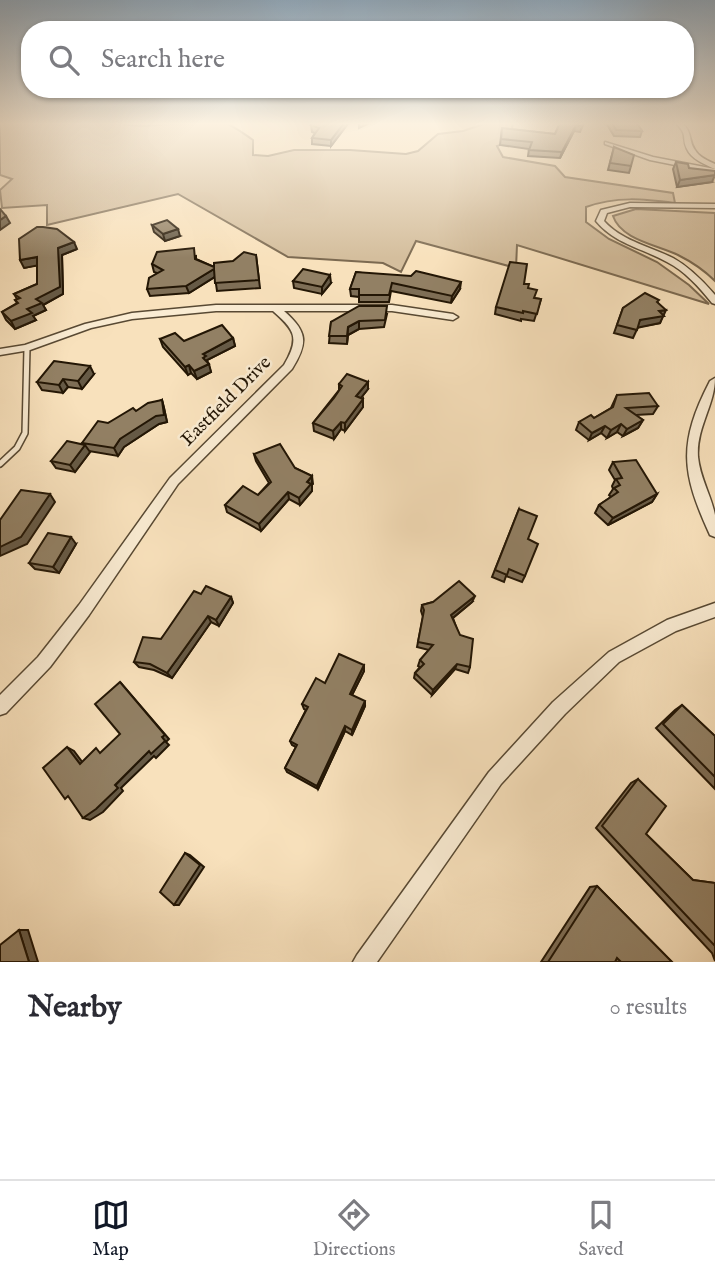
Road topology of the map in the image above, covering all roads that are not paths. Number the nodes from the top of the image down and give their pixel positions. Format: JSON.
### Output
{"nodes":[{"id":1,"x":715,"y":206,"type":"edge"},
{"id":2,"x":715,"y":301,"type":"edge"},
{"id":3,"x":275,"y":308,"type":"junction"},
{"id":4,"x":453,"y":317,"type":"dead end"},
{"id":5,"x":27,"y":348,"type":"junction"},
{"id":6,"x":0,"y":352,"type":"edge"},
{"id":7,"x":715,"y":381,"type":"edge"},
{"id":8,"x":0,"y":464,"type":"edge"},
{"id":9,"x":715,"y":531,"type":"edge"},
{"id":10,"x":715,"y":610,"type":"edge"},
{"id":11,"x":0,"y":707,"type":"edge"},
{"id":12,"x":364,"y":962,"type":"edge"}],
"edges":[{"from":1,"to":2,"type":"street"},
{"from":3,"to":4,"type":"street"},
{"from":3,"to":5,"type":"street"},
{"from":3,"to":11,"type":"street","name":"Eastfield Drive"},
{"from":5,"to":6,"type":"street"},
{"from":5,"to":8,"type":"lane"},
{"from":7,"to":9,"type":"street"},
{"from":10,"to":12,"type":"street"}]}
